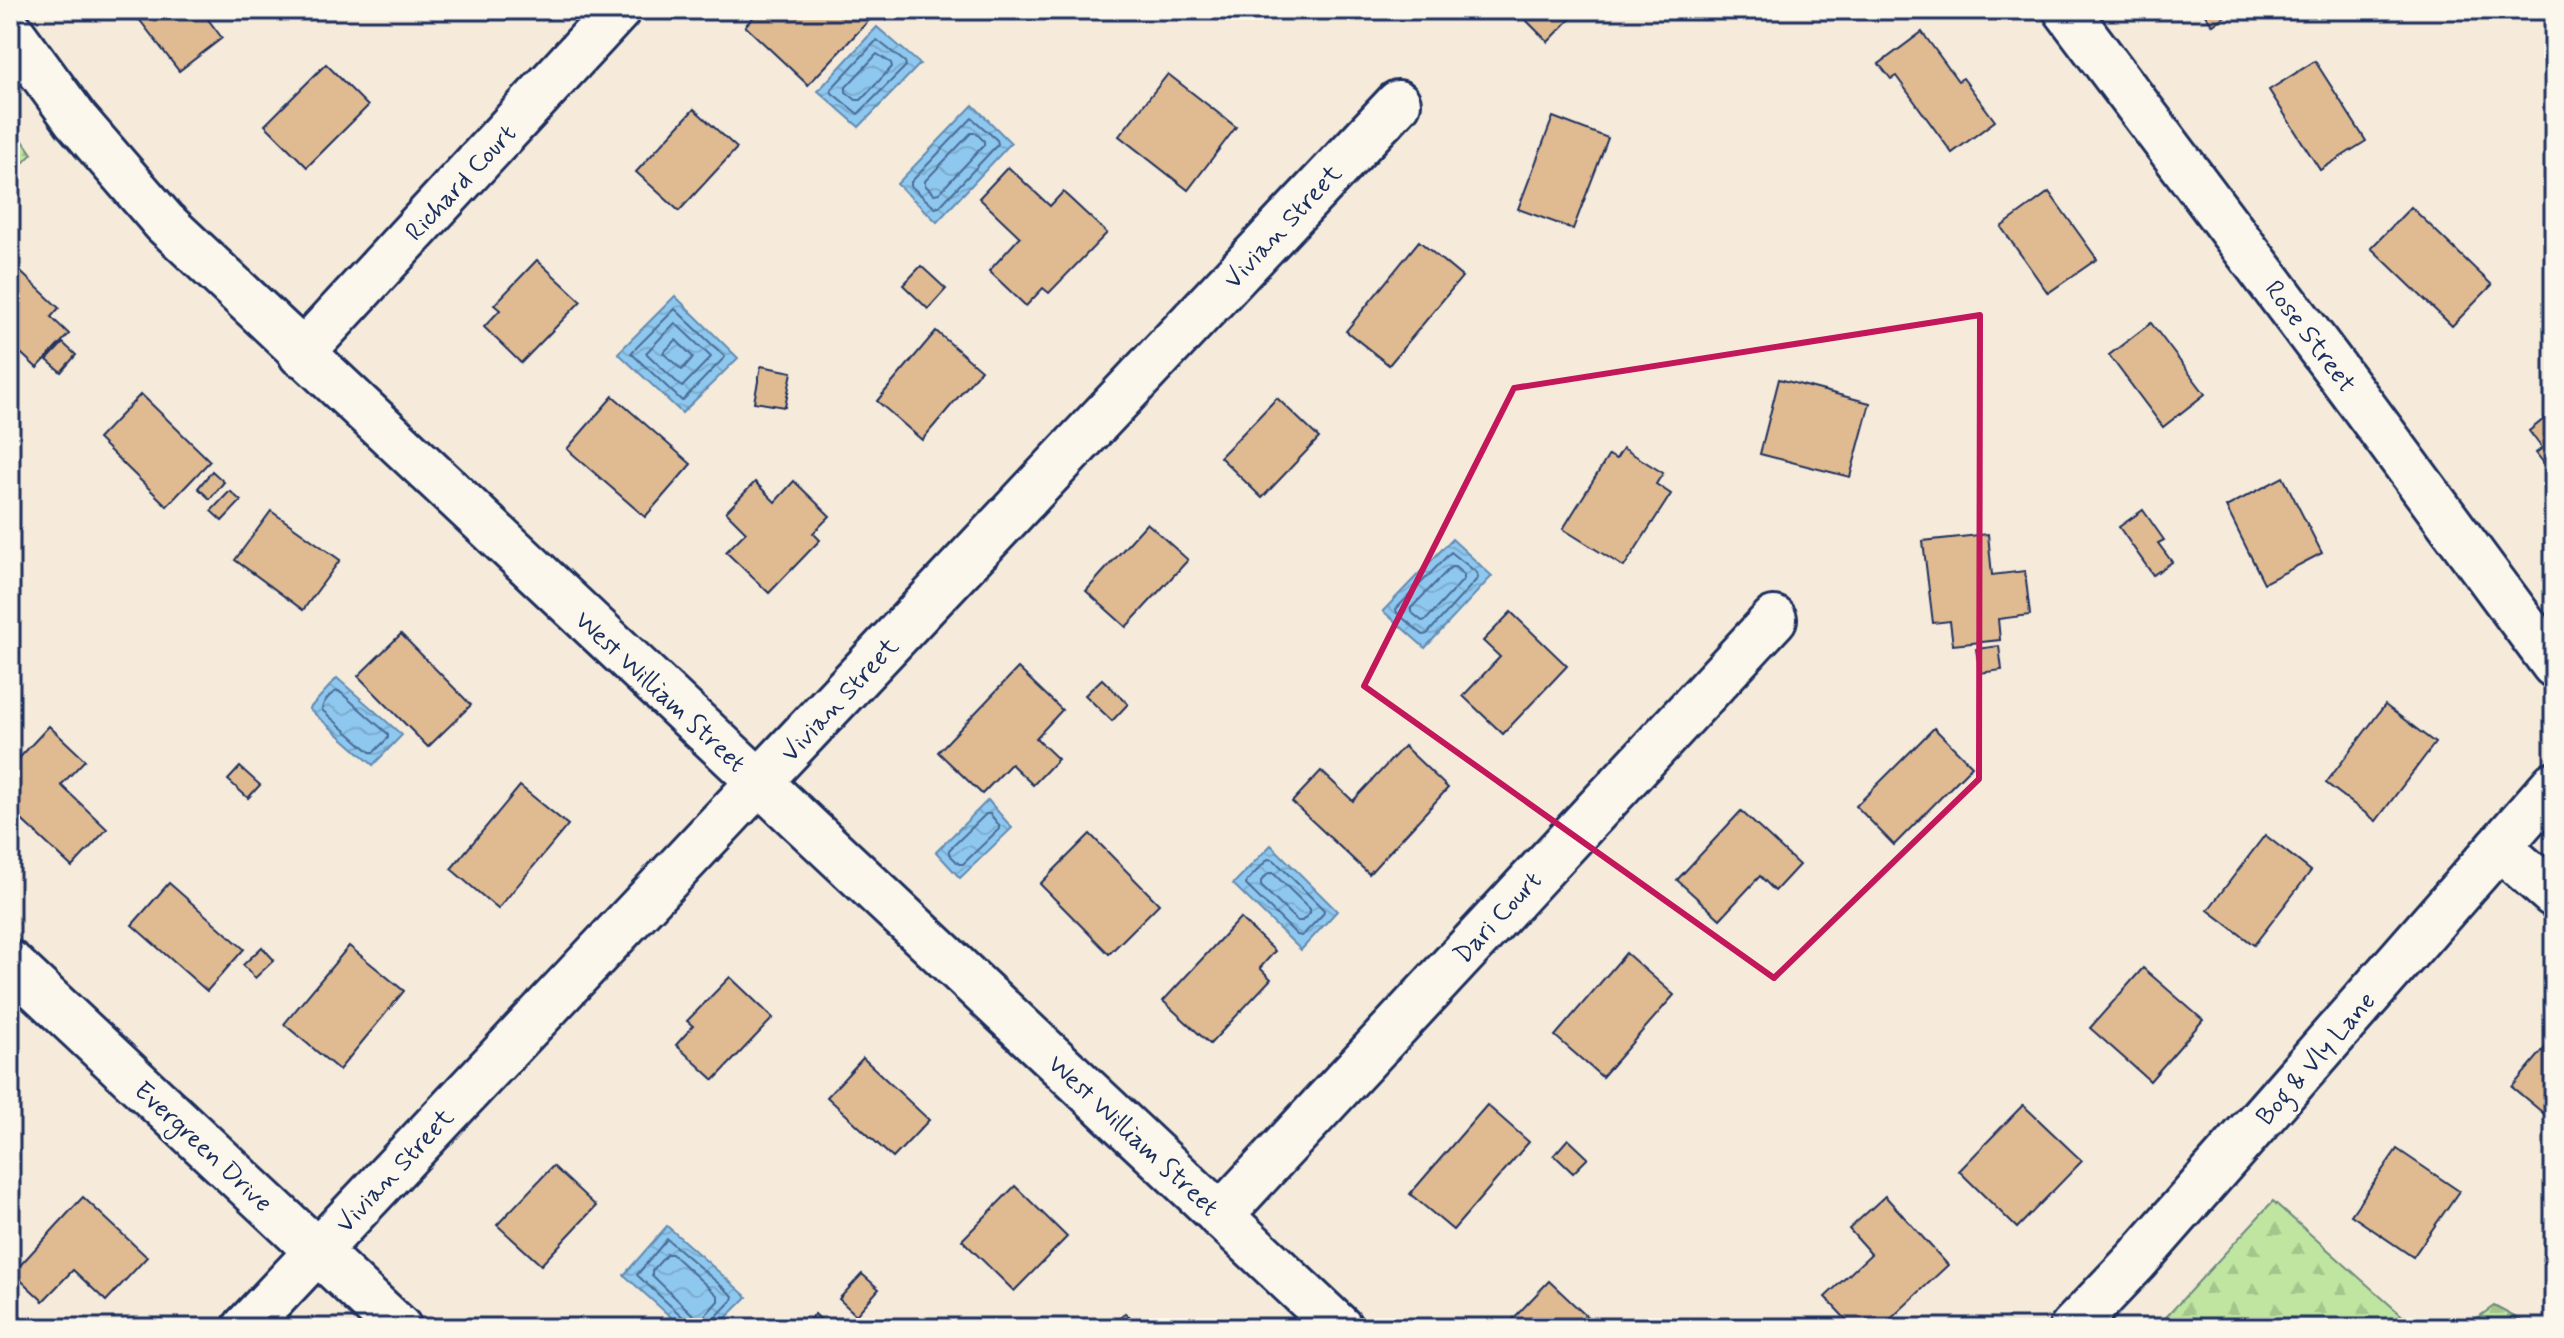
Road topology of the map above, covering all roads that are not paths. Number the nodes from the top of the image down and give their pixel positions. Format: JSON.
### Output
{"nodes":[{"id":1,"x":618,"y":10,"type":"edge"},
{"id":2,"x":2066,"y":10,"type":"edge"},
{"id":3,"x":10,"y":30,"type":"edge"},
{"id":4,"x":1398,"y":103,"type":"dead end"},
{"id":5,"x":301,"y":354,"type":"junction"},
{"id":6,"x":1774,"y":619,"type":"dead end"},
{"id":7,"x":2554,"y":665,"type":"edge"},
{"id":8,"x":759,"y":783,"type":"junction"},
{"id":9,"x":2554,"y":784,"type":"edge"},
{"id":10,"x":2499,"y":847,"type":"junction"},
{"id":11,"x":2554,"y":895,"type":"edge"},
{"id":12,"x":10,"y":963,"type":"edge"},
{"id":13,"x":1220,"y":1216,"type":"junction"},
{"id":14,"x":317,"y":1252,"type":"junction"},
{"id":15,"x":245,"y":1328,"type":"edge"},
{"id":16,"x":399,"y":1328,"type":"edge"},
{"id":17,"x":1340,"y":1328,"type":"edge"},
{"id":18,"x":2072,"y":1328,"type":"edge"}],
"edges":[{"from":1,"to":5,"type":"street","name":"Richard Court"},
{"from":2,"to":7,"type":"street","name":"Rose Street"},
{"from":3,"to":5,"type":"street","name":"West William Street"},
{"from":4,"to":8,"type":"street","name":"Vivian Street"},
{"from":5,"to":8,"type":"street","name":"West William Street"},
{"from":6,"to":13,"type":"street","name":"Dari Court"},
{"from":8,"to":13,"type":"street","name":"West William Street"},
{"from":8,"to":14,"type":"street","name":"Vivian Street"},
{"from":9,"to":10,"type":"street","name":"Bog & Vly Lane"},
{"from":10,"to":11,"type":"street"},
{"from":10,"to":18,"type":"street","name":"Bog & Vly Lane"},
{"from":12,"to":14,"type":"street","name":"Evergreen Drive"},
{"from":13,"to":17,"type":"street","name":"West William Street"},
{"from":14,"to":15,"type":"street","name":"Vivian Street"},
{"from":14,"to":16,"type":"street","name":"Evergreen Drive"}]}
